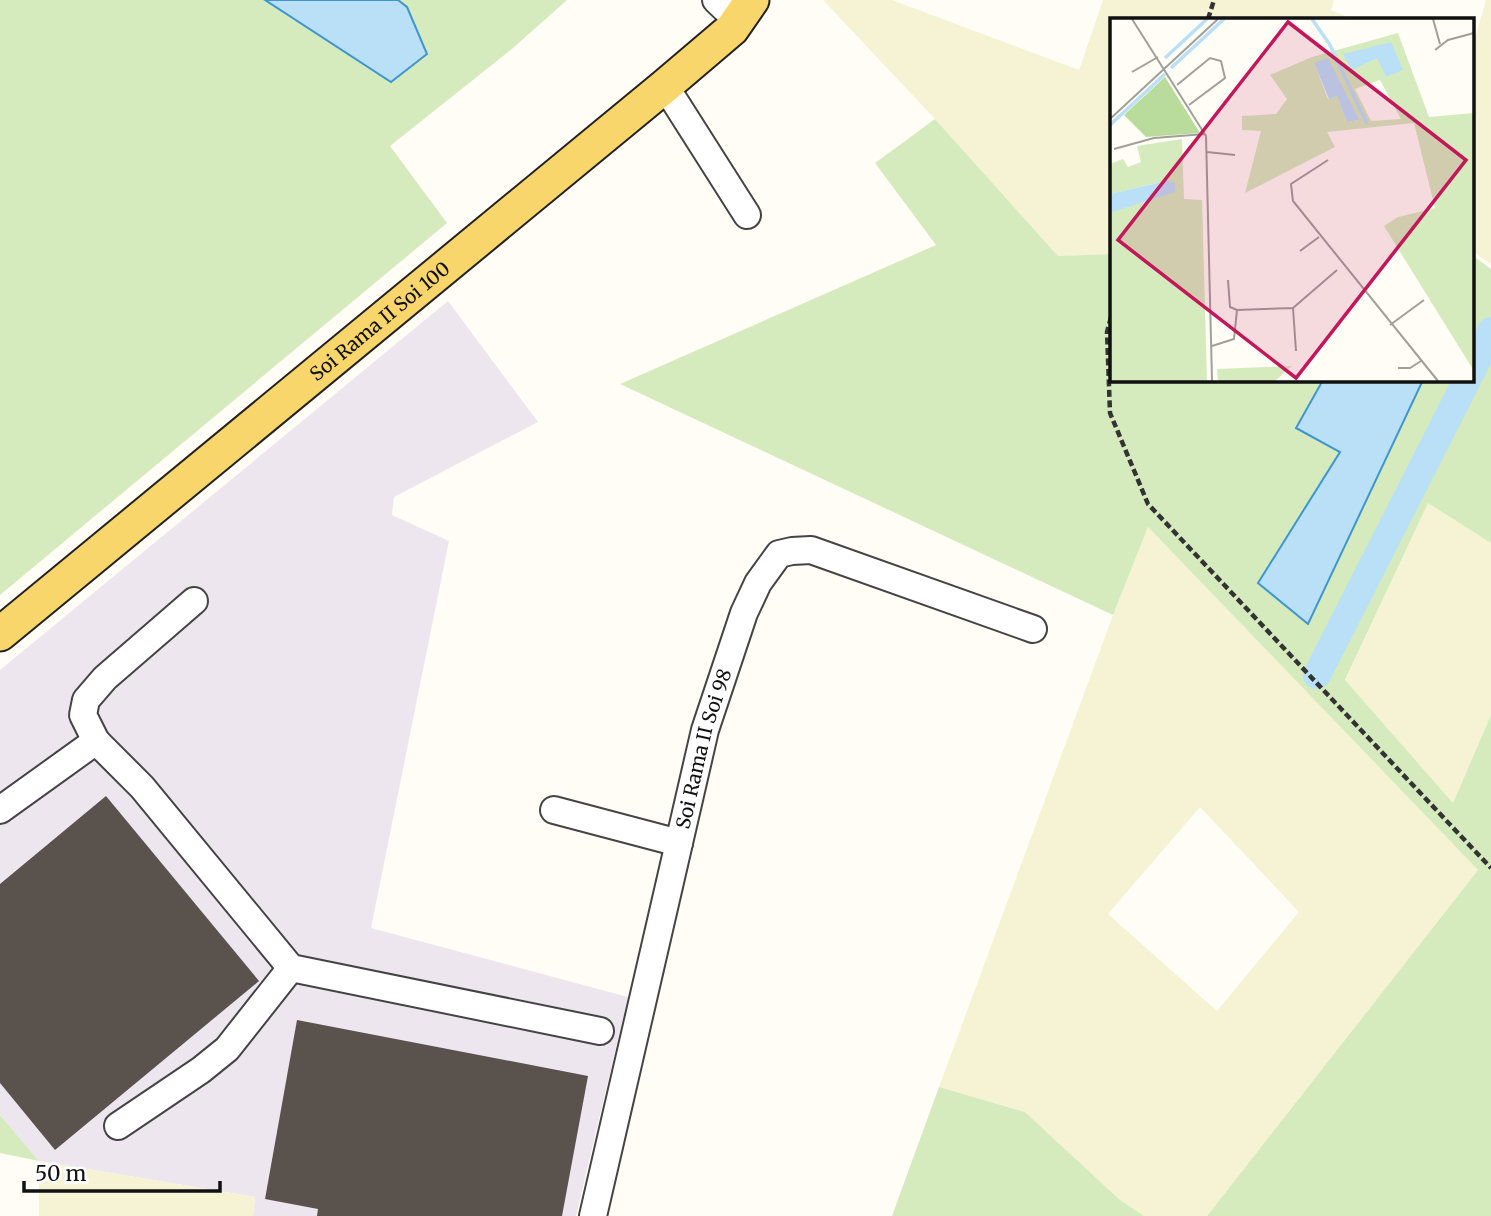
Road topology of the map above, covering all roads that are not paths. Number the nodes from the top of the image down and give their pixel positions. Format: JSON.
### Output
{"nodes":[{"id":1,"x":735,"y":7,"type":"edge"},
{"id":2,"x":665,"y":86,"type":"junction"},
{"id":3,"x":747,"y":215,"type":"dead end"},
{"id":4,"x":194,"y":601,"type":"dead end"},
{"id":5,"x":1033,"y":629,"type":"dead end"},
{"id":6,"x":0,"y":634,"type":"edge"},
{"id":7,"x":96,"y":741,"type":"junction"},
{"id":8,"x":0,"y":810,"type":"edge"},
{"id":9,"x":554,"y":810,"type":"dead end"},
{"id":10,"x":679,"y":844,"type":"junction"},
{"id":11,"x":291,"y":968,"type":"junction"},
{"id":12,"x":600,"y":1031,"type":"dead end"},
{"id":13,"x":118,"y":1126,"type":"dead end"},
{"id":14,"x":593,"y":1216,"type":"edge"}],
"edges":[{"from":1,"to":2,"type":"main road","name":"Soi Rama II Soi 100"},
{"from":2,"to":3,"type":"street"},
{"from":2,"to":6,"type":"main road","name":"Soi Rama II Soi 100"},
{"from":4,"to":7,"type":"street"},
{"from":5,"to":10,"type":"street","name":"Soi Rama II Soi 98"},
{"from":7,"to":8,"type":"street"},
{"from":7,"to":11,"type":"street"},
{"from":9,"to":10,"type":"street"},
{"from":10,"to":14,"type":"street","name":"Soi Rama II Soi 98"},
{"from":11,"to":12,"type":"street"},
{"from":11,"to":13,"type":"street"}]}
